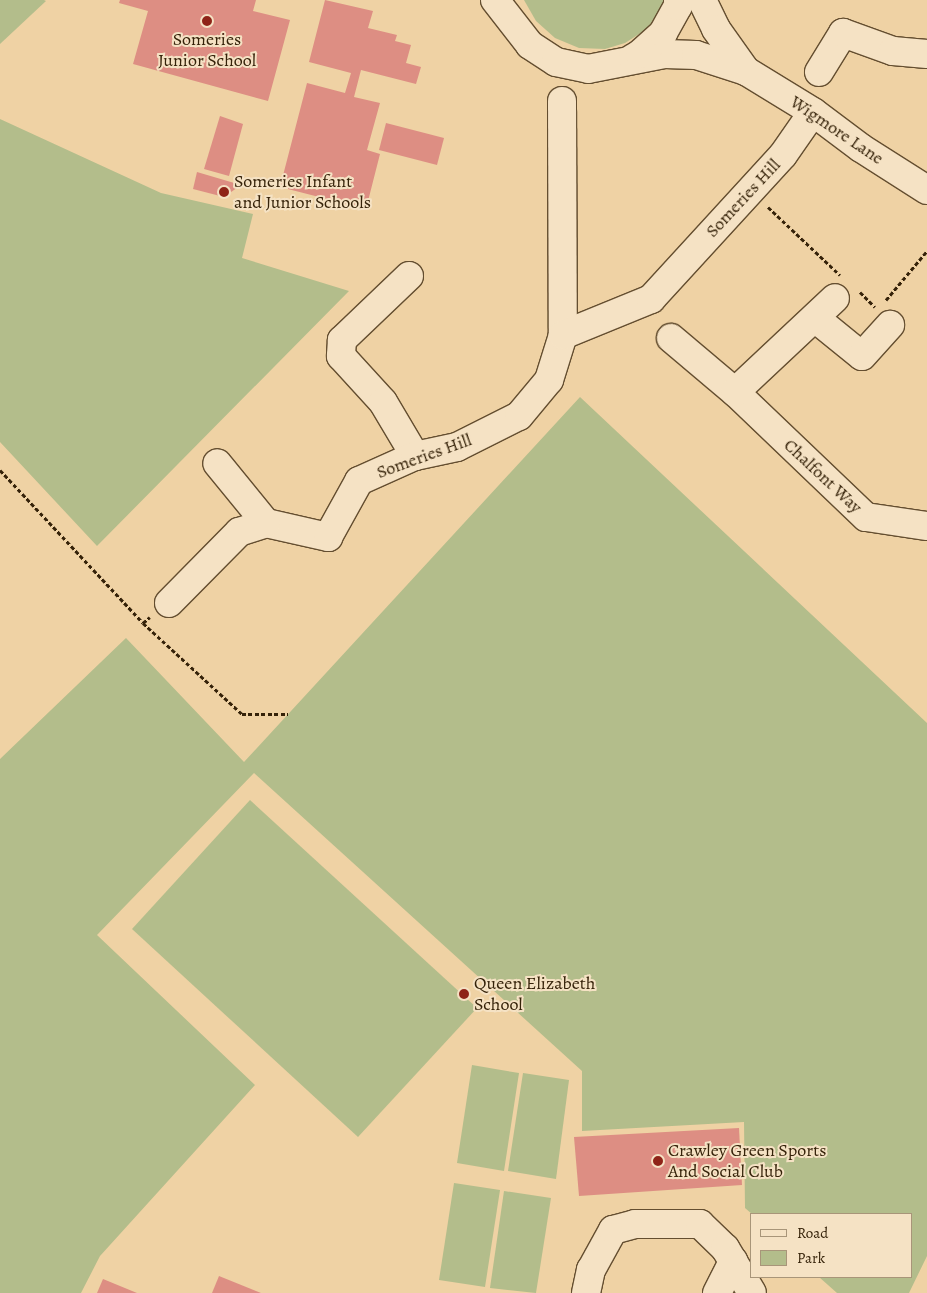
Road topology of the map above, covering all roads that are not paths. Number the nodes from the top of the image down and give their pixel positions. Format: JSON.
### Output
{"nodes":[{"id":1,"x":678,"y":0,"type":"edge"},
{"id":2,"x":702,"y":0,"type":"edge"},
{"id":3,"x":503,"y":6,"type":"edge"},
{"id":4,"x":927,"y":54,"type":"edge"},
{"id":5,"x":619,"y":64,"type":"junction"},
{"id":6,"x":746,"y":71,"type":"junction"},
{"id":7,"x":819,"y":72,"type":"dead end"},
{"id":8,"x":562,"y":100,"type":"dead end"},
{"id":9,"x":813,"y":112,"type":"junction"},
{"id":10,"x":927,"y":190,"type":"edge"},
{"id":11,"x":409,"y":276,"type":"dead end"},
{"id":12,"x":845,"y":288,"type":"road end"},
{"id":13,"x":884,"y":312,"type":"road end"},
{"id":14,"x":815,"y":318,"type":"junction"},
{"id":15,"x":563,"y":335,"type":"junction"},
{"id":16,"x":671,"y":338,"type":"dead end"},
{"id":17,"x":735,"y":392,"type":"junction"},
{"id":18,"x":415,"y":456,"type":"junction"},
{"id":19,"x":217,"y":462,"type":"dead end"},
{"id":20,"x":266,"y":522,"type":"junction"},
{"id":21,"x":927,"y":526,"type":"edge"},
{"id":22,"x":169,"y":603,"type":"road end"},
{"id":23,"x":733,"y":1261,"type":"junction"},
{"id":24,"x":586,"y":1293,"type":"edge"},
{"id":25,"x":717,"y":1293,"type":"edge"},
{"id":26,"x":752,"y":1293,"type":"edge"}],
"edges":[{"from":1,"to":5,"type":"street","name":"Wigmore Lane"},
{"from":2,"to":6,"type":"street","name":"Wigmore Lane"},
{"from":3,"to":5,"type":"street","name":"Wigmore Lane"},
{"from":4,"to":7,"type":"street"},
{"from":5,"to":6,"type":"street","name":"Wigmore Lane"},
{"from":6,"to":9,"type":"street","name":"Wigmore Lane"},
{"from":8,"to":15,"type":"street","name":"Someries Hill"},
{"from":9,"to":10,"type":"street","name":"Wigmore Lane"},
{"from":9,"to":15,"type":"street","name":"Someries Hill"},
{"from":11,"to":18,"type":"street"},
{"from":12,"to":14,"type":"street"},
{"from":13,"to":14,"type":"street"},
{"from":14,"to":17,"type":"street"},
{"from":15,"to":18,"type":"street","name":"Someries Hill"},
{"from":16,"to":17,"type":"street","name":"Chalfont Way"},
{"from":17,"to":21,"type":"street","name":"Chalfont Way"},
{"from":18,"to":20,"type":"street","name":"Someries Hill"},
{"from":19,"to":20,"type":"street"},
{"from":20,"to":22,"type":"street"},
{"from":23,"to":24,"type":"street"},
{"from":23,"to":25,"type":"street"},
{"from":23,"to":26,"type":"street"}]}
